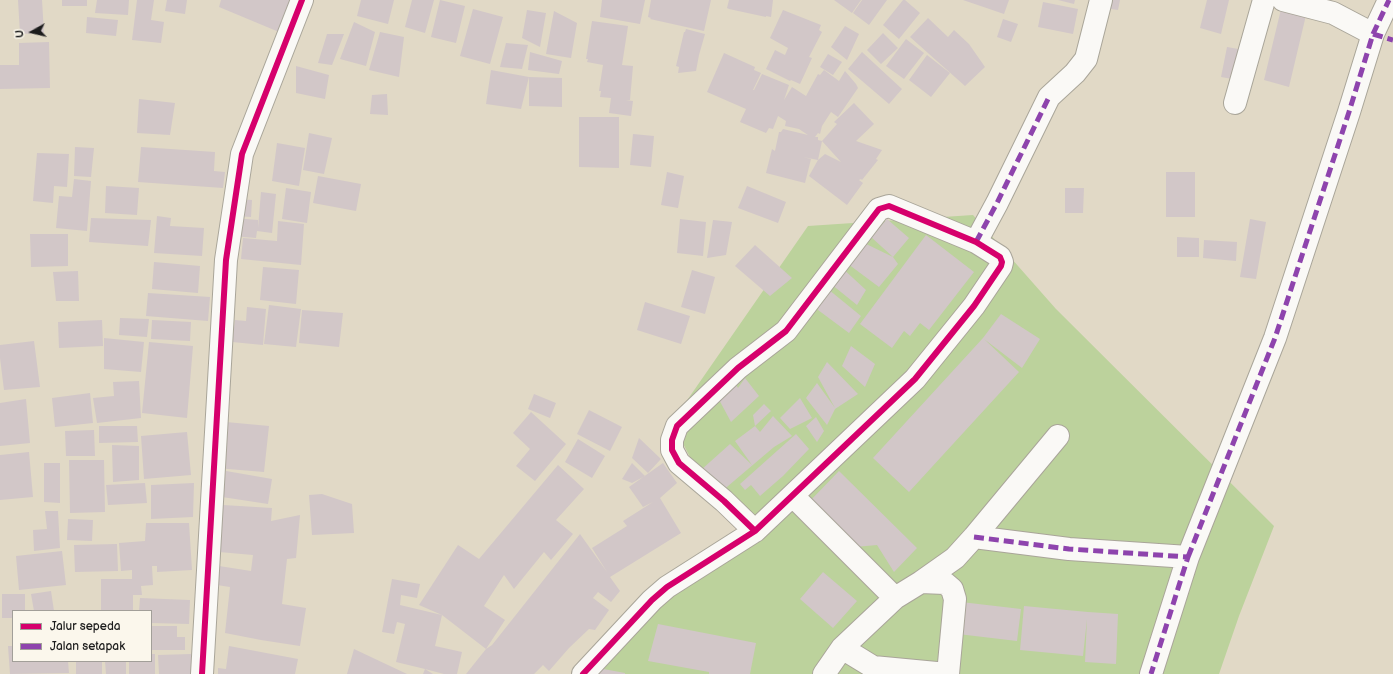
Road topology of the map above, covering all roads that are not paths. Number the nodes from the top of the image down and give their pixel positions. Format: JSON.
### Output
{"nodes":[{"id":1,"x":302,"y":0,"type":"edge"},
{"id":2,"x":1101,"y":0,"type":"edge"},
{"id":3,"x":1264,"y":0,"type":"edge"},
{"id":4,"x":1282,"y":0,"type":"edge"},
{"id":5,"x":1389,"y":0,"type":"edge"},
{"id":6,"x":1373,"y":34,"type":"junction"},
{"id":7,"x":1235,"y":103,"type":"dead end"},
{"id":8,"x":976,"y":242,"type":"junction"},
{"id":9,"x":1058,"y":436,"type":"dead end"},
{"id":10,"x":793,"y":496,"type":"junction"},
{"id":11,"x":755,"y":531,"type":"junction"},
{"id":12,"x":974,"y":537,"type":"junction"},
{"id":13,"x":1188,"y":557,"type":"junction"},
{"id":14,"x":921,"y":582,"type":"junction"},
{"id":15,"x":895,"y":598,"type":"junction"},
{"id":16,"x":842,"y":648,"type":"junction"},
{"id":17,"x":202,"y":674,"type":"edge"},
{"id":18,"x":583,"y":674,"type":"edge"},
{"id":19,"x":824,"y":674,"type":"edge"},
{"id":20,"x":947,"y":674,"type":"edge"},
{"id":21,"x":1151,"y":674,"type":"edge"}],
"edges":[{"from":1,"to":17,"type":"street"},
{"from":2,"to":8,"type":"street"},
{"from":3,"to":7,"type":"street"},
{"from":4,"to":6,"type":"street"},
{"from":5,"to":6,"type":"street"},
{"from":6,"to":13,"type":"street"},
{"from":8,"to":10,"type":"street"},
{"from":8,"to":11,"type":"street"},
{"from":9,"to":12,"type":"street"},
{"from":10,"to":11,"type":"street"},
{"from":10,"to":15,"type":"street"},
{"from":11,"to":18,"type":"street"},
{"from":12,"to":13,"type":"street"},
{"from":12,"to":14,"type":"street"},
{"from":13,"to":21,"type":"street"},
{"from":14,"to":15,"type":"street"},
{"from":14,"to":20,"type":"street"},
{"from":15,"to":16,"type":"street"},
{"from":16,"to":19,"type":"street"},
{"from":16,"to":20,"type":"street"}]}
